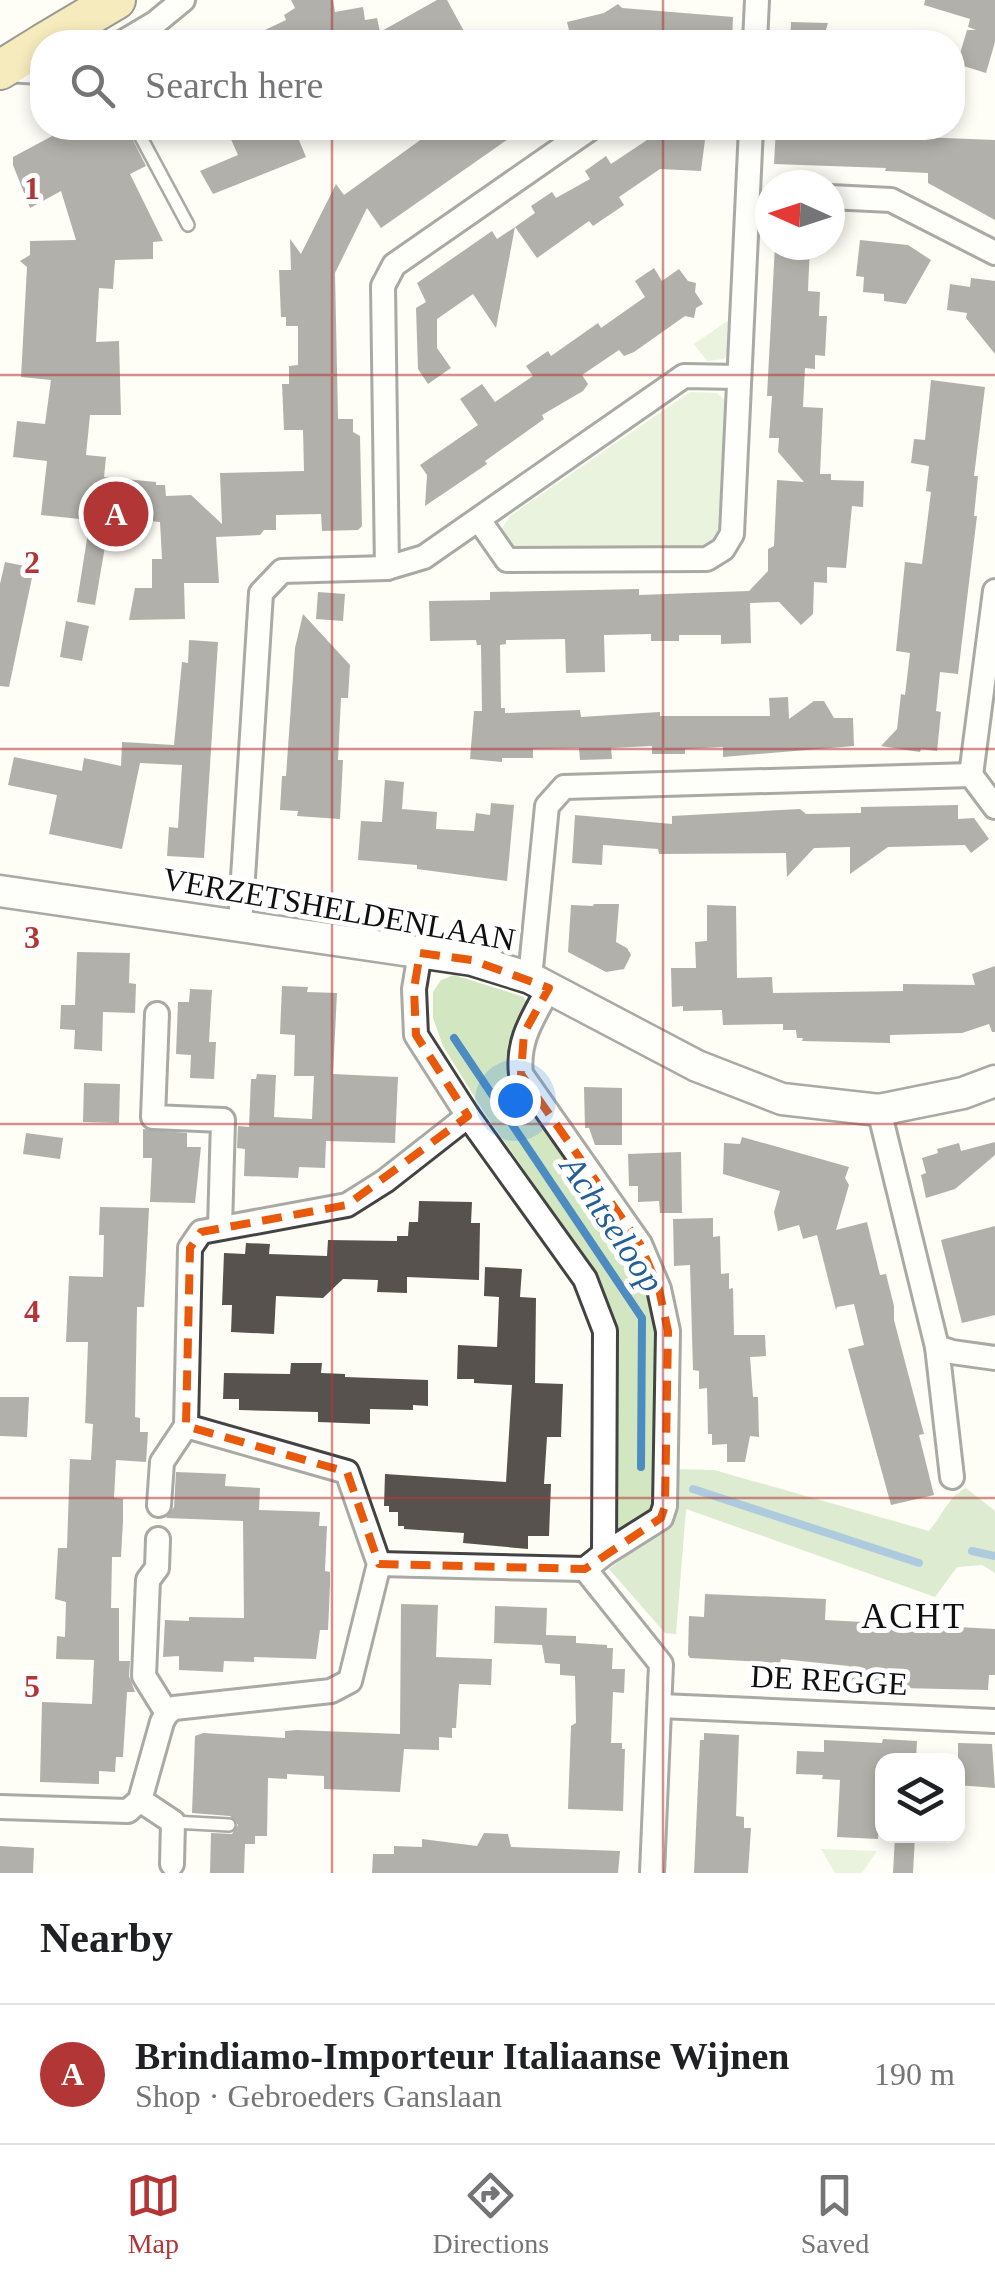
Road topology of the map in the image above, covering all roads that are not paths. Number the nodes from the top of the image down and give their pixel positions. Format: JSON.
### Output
{"nodes":[{"id":1,"x":116,"y":0,"type":"edge"},
{"id":2,"x":183,"y":0,"type":"edge"},
{"id":3,"x":757,"y":0,"type":"edge"},
{"id":4,"x":66,"y":30,"type":"edge"},
{"id":5,"x":144,"y":30,"type":"edge"},
{"id":6,"x":756,"y":30,"type":"edge"},
{"id":7,"x":30,"y":52,"type":"edge"},
{"id":8,"x":1,"y":70,"type":"edge"},
{"id":9,"x":30,"y":71,"type":"edge"},
{"id":10,"x":142,"y":140,"type":"edge"},
{"id":11,"x":574,"y":140,"type":"edge"},
{"id":12,"x":752,"y":140,"type":"edge"},
{"id":13,"x":756,"y":170,"type":"edge"},
{"id":14,"x":845,"y":198,"type":"edge"},
{"id":15,"x":188,"y":225,"type":"dead end"},
{"id":16,"x":755,"y":232,"type":"edge"},
{"id":17,"x":995,"y":253,"type":"edge"},
{"id":18,"x":740,"y":378,"type":"junction"},
{"id":19,"x":479,"y":520,"type":"junction"},
{"id":20,"x":387,"y":568,"type":"junction"},
{"id":21,"x":995,"y":590,"type":"edge"},
{"id":22,"x":971,"y":775,"type":"junction"},
{"id":23,"x":995,"y":807,"type":"edge"},
{"id":24,"x":0,"y":891,"type":"edge"},
{"id":25,"x":240,"y":925,"type":"junction"},
{"id":26,"x":420,"y":953,"type":"junction"},
{"id":27,"x":540,"y":983,"type":"junction"},
{"id":28,"x":158,"y":1014,"type":"dead end"},
{"id":29,"x":995,"y":1080,"type":"edge"},
{"id":30,"x":879,"y":1110,"type":"junction"},
{"id":31,"x":468,"y":1116,"type":"junction"},
{"id":32,"x":220,"y":1228,"type":"junction"},
{"id":33,"x":938,"y":1347,"type":"junction"},
{"id":34,"x":995,"y":1358,"type":"edge"},
{"id":35,"x":186,"y":1426,"type":"junction"},
{"id":36,"x":952,"y":1477,"type":"dead end"},
{"id":37,"x":159,"y":1505,"type":"dead end"},
{"id":38,"x":158,"y":1539,"type":"dead end"},
{"id":39,"x":595,"y":1562,"type":"junction"},
{"id":40,"x":379,"y":1564,"type":"junction"},
{"id":41,"x":660,"y":1706,"type":"junction"},
{"id":42,"x":167,"y":1713,"type":"junction"},
{"id":43,"x":995,"y":1721,"type":"edge"},
{"id":44,"x":140,"y":1800,"type":"junction"},
{"id":45,"x":0,"y":1807,"type":"edge"},
{"id":46,"x":173,"y":1822,"type":"junction"},
{"id":47,"x":229,"y":1825,"type":"dead end"},
{"id":48,"x":172,"y":1864,"type":"dead end"},
{"id":49,"x":652,"y":1873,"type":"edge"}],
"edges":[{"from":1,"to":4,"type":"main road"},
{"from":2,"to":5,"type":"street"},
{"from":3,"to":6,"type":"street"},
{"from":7,"to":8,"type":"main road"},
{"from":8,"to":9,"type":"street"},
{"from":10,"to":15,"type":"lane"},
{"from":11,"to":20,"type":"street"},
{"from":12,"to":13,"type":"street"},
{"from":14,"to":17,"type":"street"},
{"from":16,"to":18,"type":"street"},
{"from":18,"to":19,"type":"street"},
{"from":18,"to":19,"type":"street"},
{"from":19,"to":20,"type":"street"},
{"from":20,"to":25,"type":"street"},
{"from":21,"to":22,"type":"street"},
{"from":22,"to":23,"type":"street"},
{"from":22,"to":27,"type":"street"},
{"from":24,"to":25,"type":"street","name":"VERZETSHELDENLAAN"},
{"from":25,"to":26,"type":"street","name":"VERZETSHELDENLAAN"},
{"from":26,"to":27,"type":"street","name":"VERZETSHELDENLAAN"},
{"from":26,"to":31,"type":"street"},
{"from":27,"to":30,"type":"street","name":"VERZETSHELDENLAAN"},
{"from":27,"to":39,"type":"street"},
{"from":28,"to":32,"type":"street"},
{"from":29,"to":30,"type":"street","name":"VERZETSHELDENLAAN"},
{"from":30,"to":33,"type":"street"},
{"from":31,"to":32,"type":"street"},
{"from":31,"to":39,"type":"street"},
{"from":32,"to":35,"type":"street"},
{"from":33,"to":34,"type":"street"},
{"from":33,"to":36,"type":"street"},
{"from":35,"to":37,"type":"street"},
{"from":35,"to":40,"type":"street"},
{"from":38,"to":42,"type":"street"},
{"from":39,"to":40,"type":"street"},
{"from":39,"to":41,"type":"street"},
{"from":40,"to":42,"type":"street"},
{"from":41,"to":43,"type":"street","name":"DE REGGE"},
{"from":41,"to":49,"type":"street"},
{"from":42,"to":44,"type":"street"},
{"from":44,"to":45,"type":"street"},
{"from":44,"to":46,"type":"street"},
{"from":46,"to":47,"type":"lane"},
{"from":46,"to":48,"type":"street"}]}
